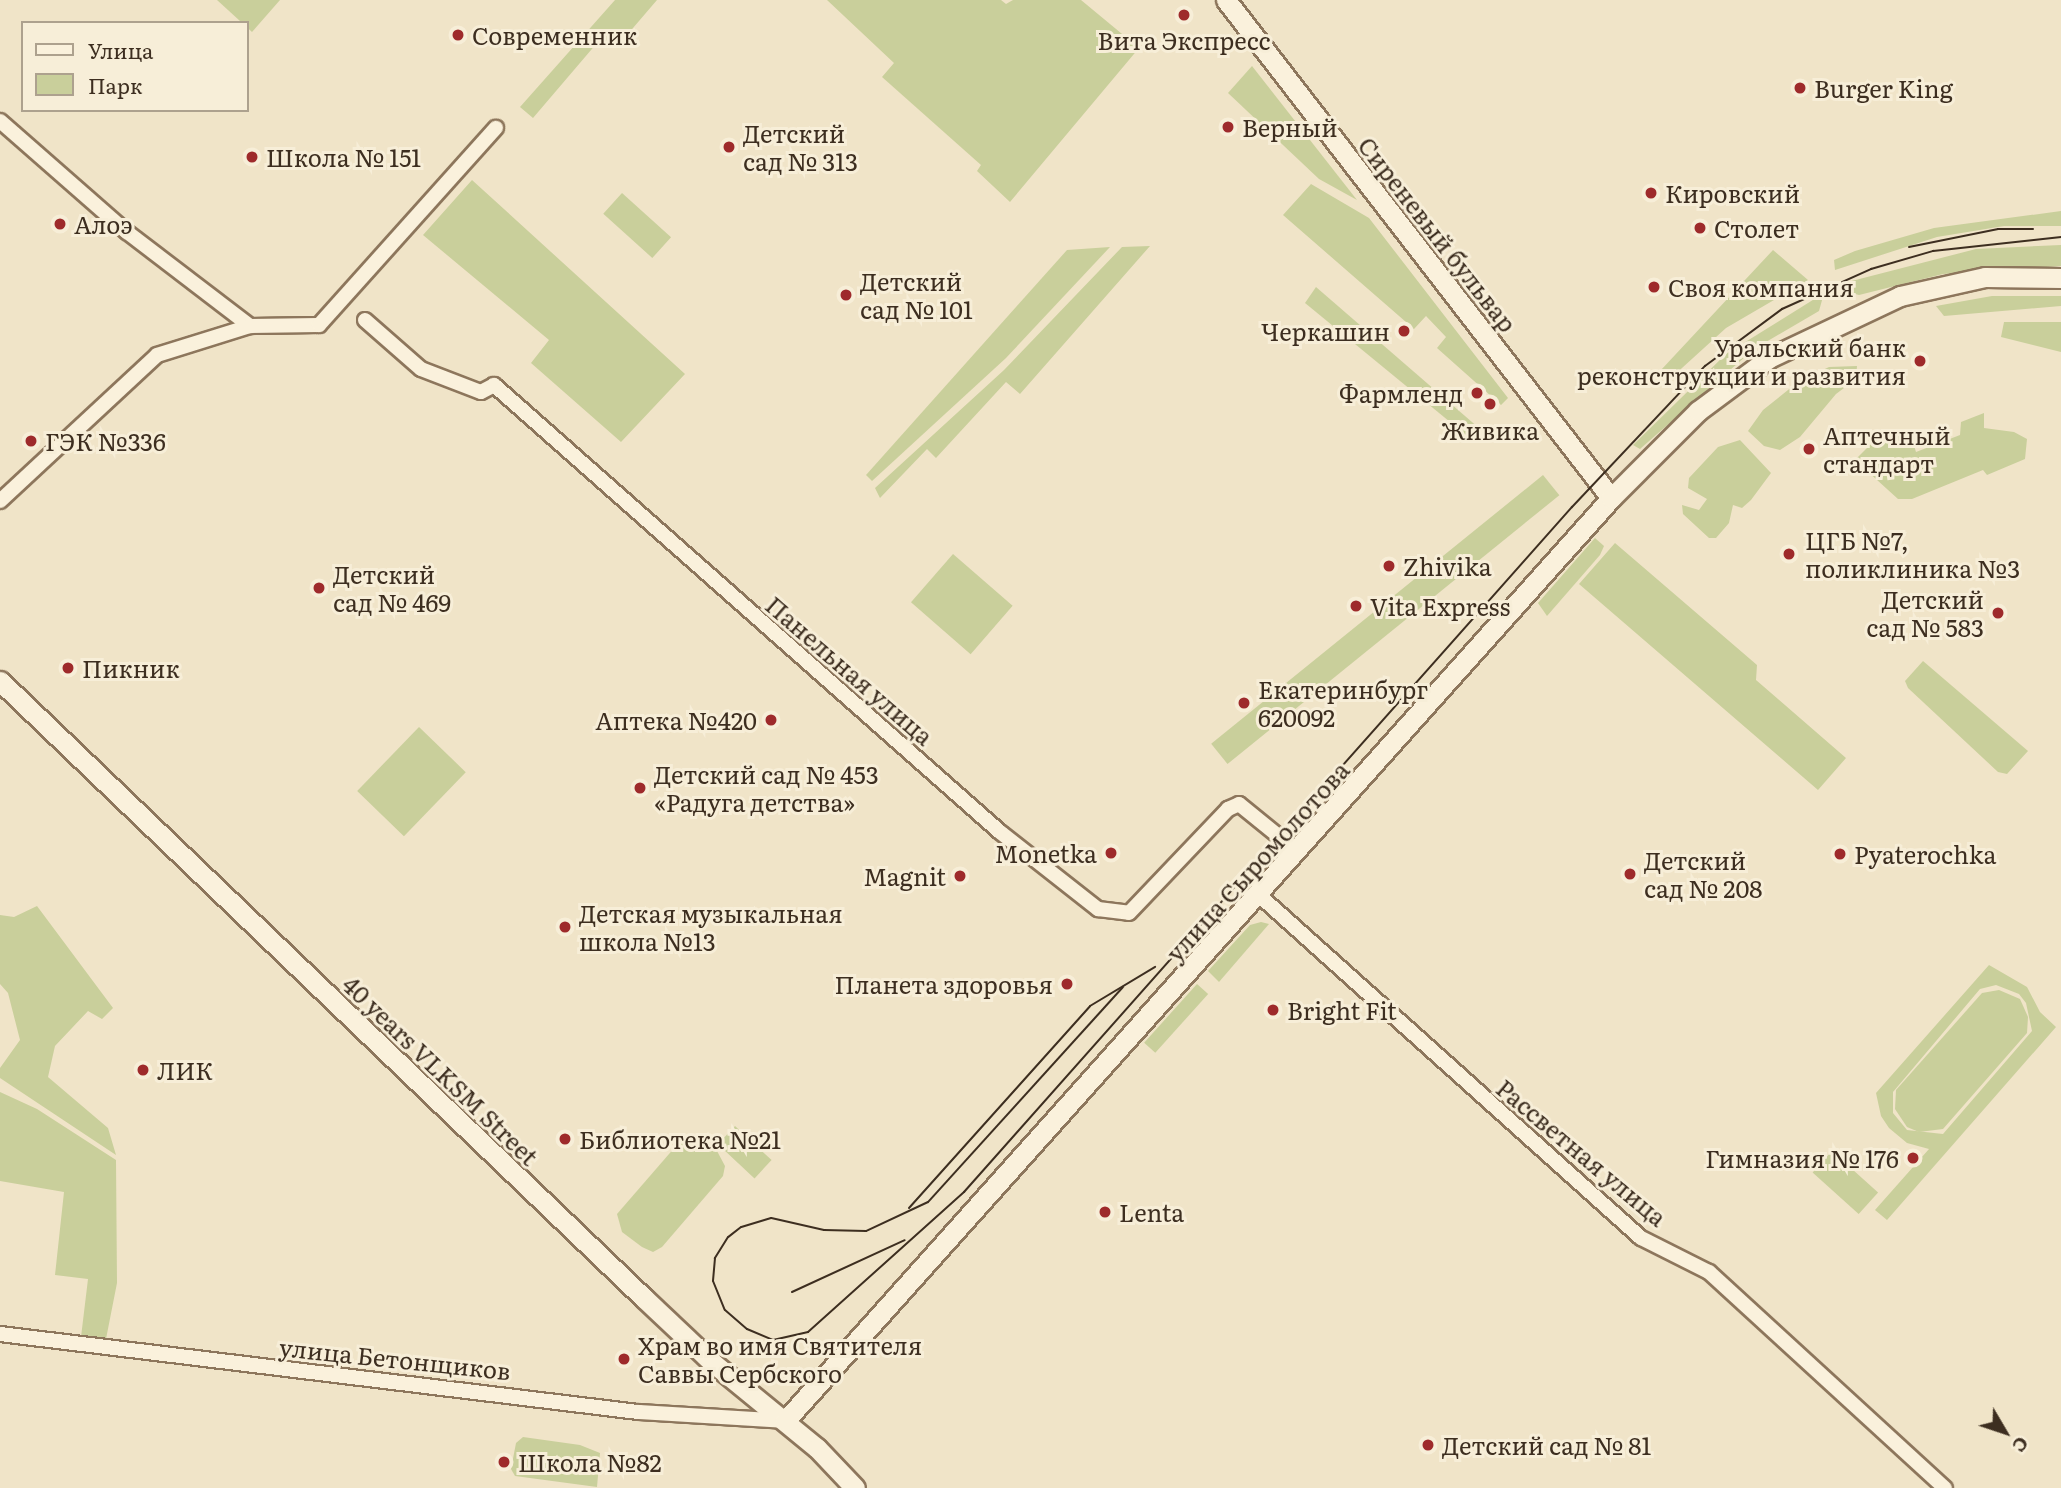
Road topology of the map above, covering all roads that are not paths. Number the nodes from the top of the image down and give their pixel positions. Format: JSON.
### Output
{"nodes":[{"id":1,"x":1226,"y":0,"type":"edge"},
{"id":2,"x":0,"y":121,"type":"edge"},
{"id":3,"x":496,"y":128,"type":"dead end"},
{"id":4,"x":2061,"y":278,"type":"edge"},
{"id":5,"x":365,"y":320,"type":"dead end"},
{"id":6,"x":250,"y":327,"type":"junction"},
{"id":7,"x":1611,"y":498,"type":"junction"},
{"id":8,"x":0,"y":501,"type":"edge"},
{"id":9,"x":0,"y":681,"type":"edge"},
{"id":10,"x":1298,"y":852,"type":"junction"},
{"id":11,"x":1260,"y":896,"type":"junction"},
{"id":12,"x":0,"y":1334,"type":"edge"},
{"id":13,"x":785,"y":1421,"type":"junction"},
{"id":14,"x":855,"y":1488,"type":"edge"},
{"id":15,"x":1945,"y":1488,"type":"edge"}],
"edges":[{"from":1,"to":7,"type":"street","name":"Сиреневый бульвар"},
{"from":2,"to":6,"type":"street"},
{"from":3,"to":6,"type":"street"},
{"from":4,"to":7,"type":"street","name":"улица Сыромолотова"},
{"from":5,"to":10,"type":"street","name":"Панельная улица"},
{"from":6,"to":8,"type":"street"},
{"from":7,"to":10,"type":"street","name":"улица Сыромолотова"},
{"from":9,"to":13,"type":"street","name":"40 years VLKSM Street"},
{"from":10,"to":11,"type":"street","name":"улица Сыромолотова"},
{"from":11,"to":13,"type":"street","name":"улица Сыромолотова"},
{"from":11,"to":15,"type":"street","name":"Рассветная улица"},
{"from":12,"to":13,"type":"street","name":"улица Бетонщиков"},
{"from":13,"to":14,"type":"street","name":"40 years VLKSM Street"}]}
